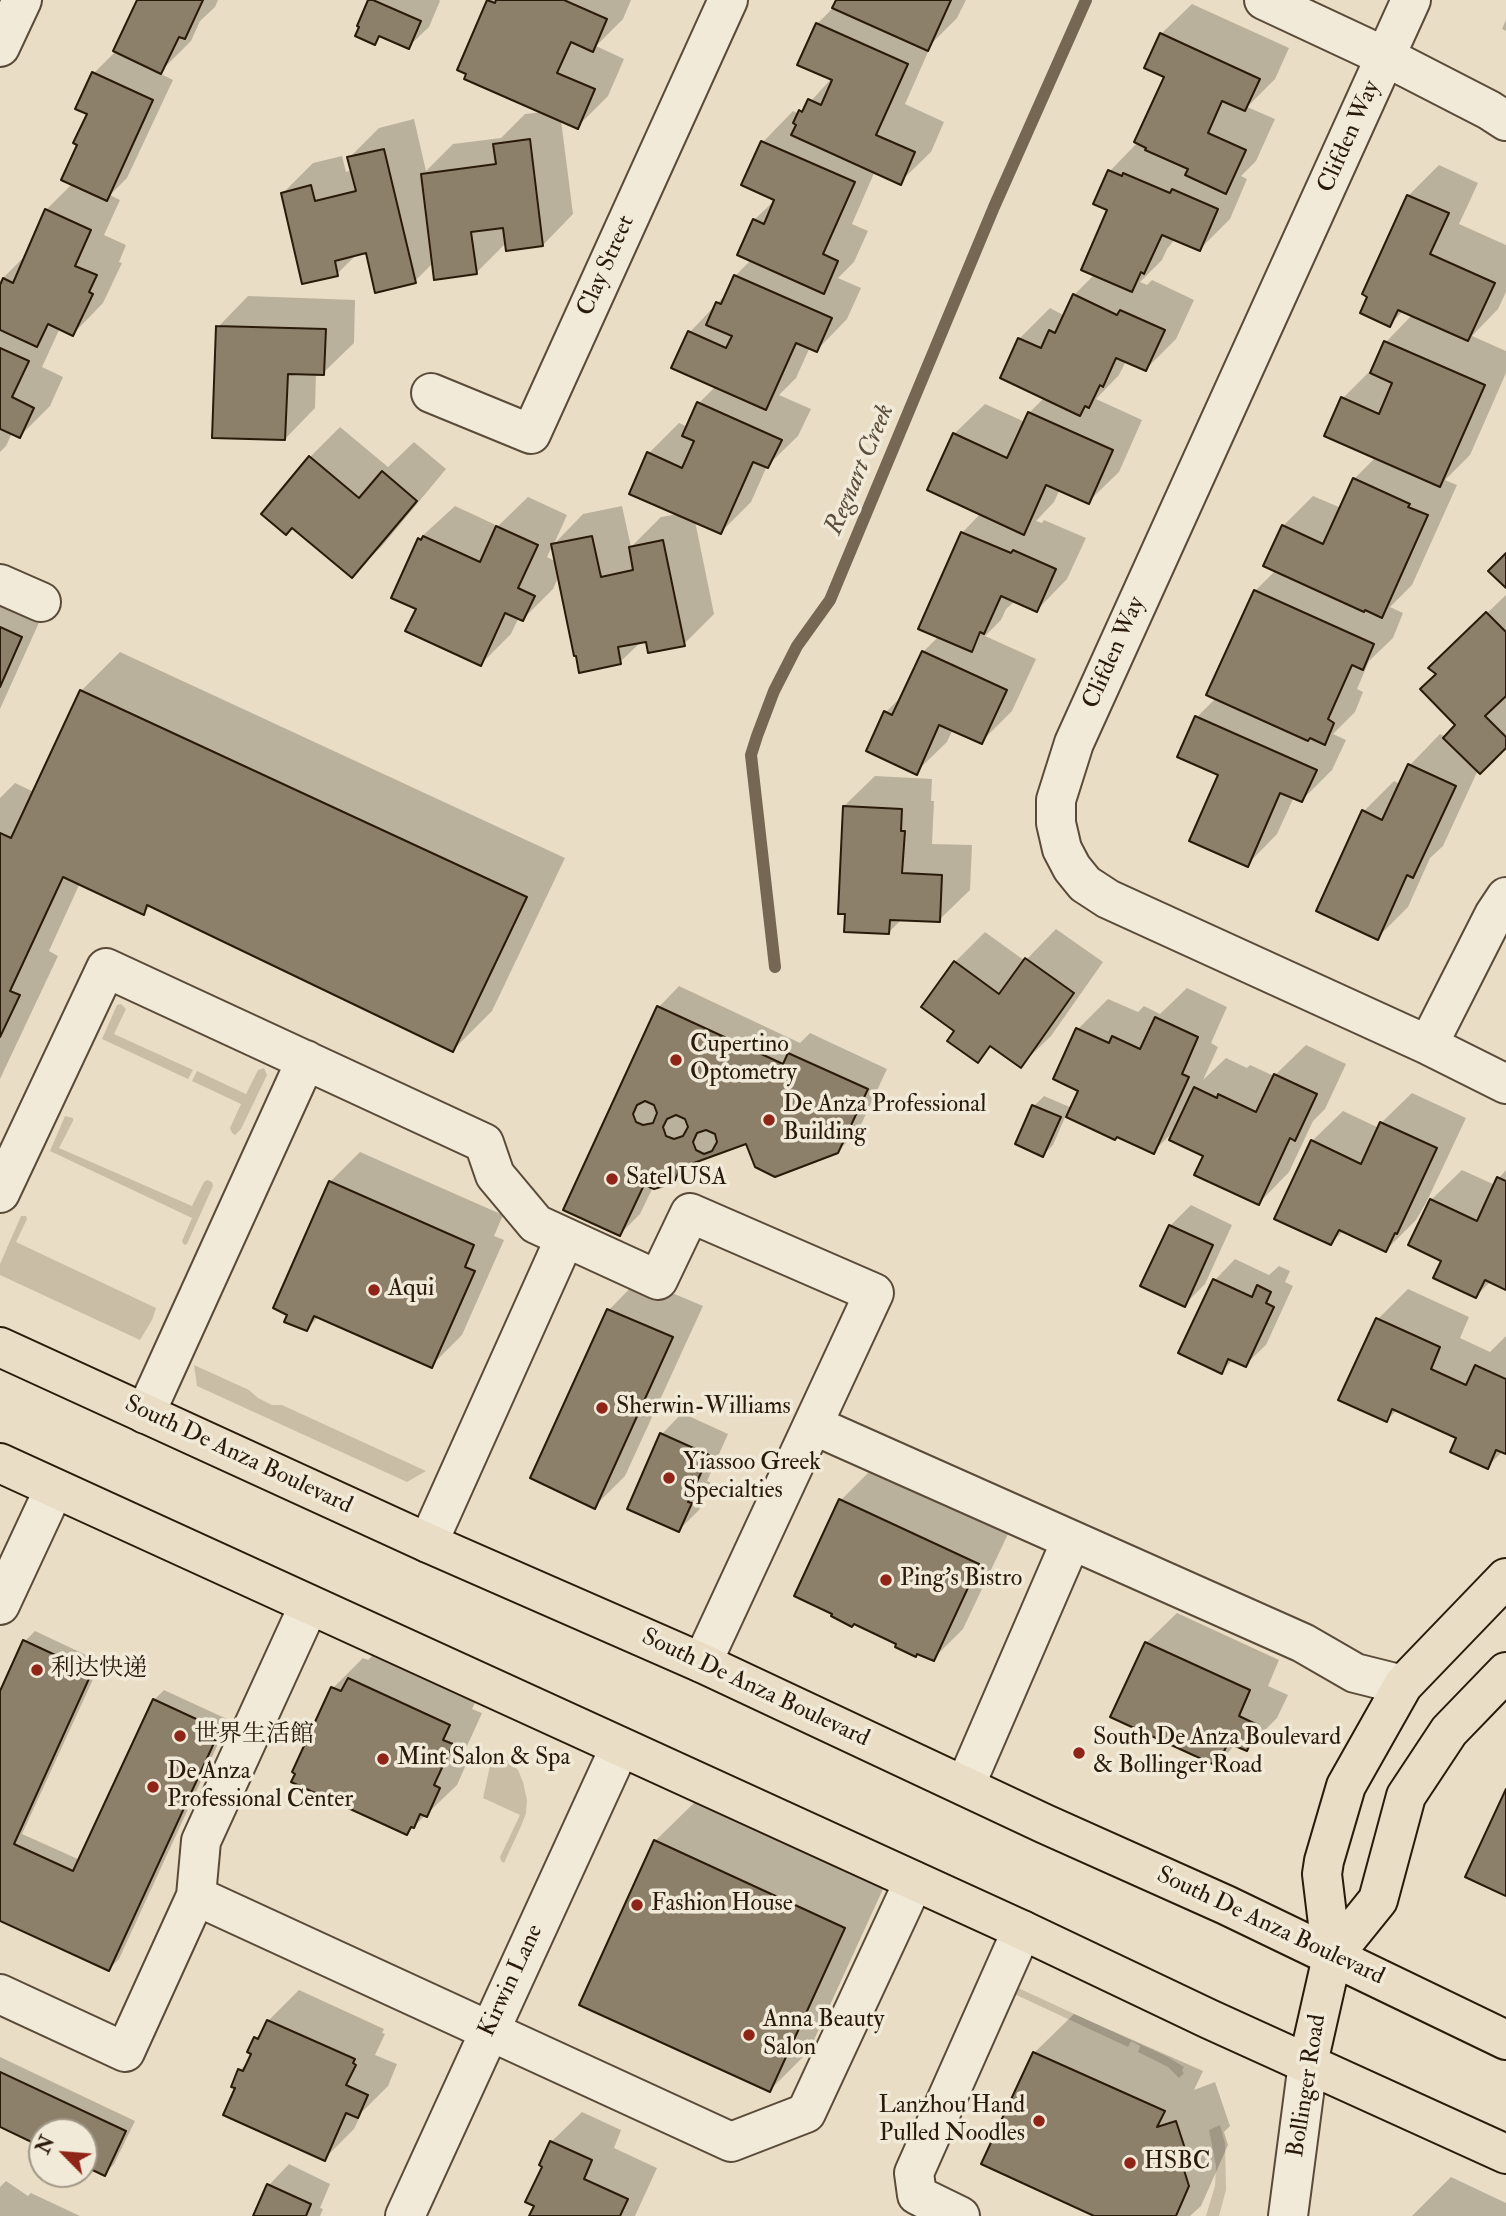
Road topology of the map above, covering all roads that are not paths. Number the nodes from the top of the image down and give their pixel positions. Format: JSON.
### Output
{"nodes":[{"id":1,"x":22,"y":0,"type":"edge"},
{"id":2,"x":728,"y":0,"type":"edge"},
{"id":3,"x":1264,"y":0,"type":"edge"},
{"id":4,"x":1411,"y":0,"type":"edge"},
{"id":5,"x":0,"y":47,"type":"edge"},
{"id":6,"x":1386,"y":57,"type":"junction"},
{"id":7,"x":1506,"y":121,"type":"edge"},
{"id":8,"x":430,"y":393,"type":"dead end"},
{"id":9,"x":0,"y":584,"type":"edge"},
{"id":10,"x":41,"y":602,"type":"dead end"},
{"id":11,"x":1506,"y":897,"type":"edge"},
{"id":12,"x":1428,"y":1045,"type":"junction"},
{"id":13,"x":306,"y":1059,"type":"junction"},
{"id":14,"x":1506,"y":1084,"type":"edge"},
{"id":15,"x":0,"y":1193,"type":"edge"},
{"id":16,"x":565,"y":1238,"type":"junction"},
{"id":17,"x":0,"y":1347,"type":"edge"},
{"id":18,"x":145,"y":1413,"type":"junction"},
{"id":19,"x":813,"y":1425,"type":"junction"},
{"id":20,"x":0,"y":1463,"type":"edge"},
{"id":21,"x":54,"y":1489,"type":"junction"},
{"id":22,"x":1071,"y":1541,"type":"junction"},
{"id":23,"x":428,"y":1544,"type":"junction"},
{"id":24,"x":1506,"y":1578,"type":"edge"},
{"id":25,"x":0,"y":1605,"type":"edge"},
{"id":26,"x":309,"y":1605,"type":"junction"},
{"id":27,"x":702,"y":1663,"type":"junction"},
{"id":28,"x":1506,"y":1672,"type":"edge"},
{"id":29,"x":1403,"y":1685,"type":"junction"},
{"id":30,"x":620,"y":1747,"type":"junction"},
{"id":31,"x":965,"y":1786,"type":"junction"},
{"id":32,"x":914,"y":1881,"type":"junction"},
{"id":33,"x":196,"y":1896,"type":"junction"},
{"id":34,"x":1022,"y":1930,"type":"junction"},
{"id":35,"x":1332,"y":1957,"type":"junction"},
{"id":36,"x":0,"y":1994,"type":"edge"},
{"id":37,"x":490,"y":2031,"type":"junction"},
{"id":38,"x":1506,"y":2040,"type":"edge"},
{"id":39,"x":1308,"y":2063,"type":"junction"},
{"id":40,"x":1506,"y":2154,"type":"edge"},
{"id":41,"x":405,"y":2216,"type":"edge"},
{"id":42,"x":960,"y":2216,"type":"edge"},
{"id":43,"x":1288,"y":2216,"type":"edge"}],
"edges":[{"from":1,"to":5,"type":"street"},
{"from":2,"to":8,"type":"street","name":"Clay Street"},
{"from":3,"to":6,"type":"street"},
{"from":4,"to":6,"type":"street","name":"Clifden Way"},
{"from":6,"to":7,"type":"street"},
{"from":6,"to":12,"type":"street","name":"Clifden Way"},
{"from":9,"to":10,"type":"street"},
{"from":11,"to":12,"type":"street"},
{"from":12,"to":14,"type":"street","name":"Clifden Way"},
{"from":13,"to":15,"type":"street"},
{"from":13,"to":16,"type":"street"},
{"from":13,"to":18,"type":"street"},
{"from":16,"to":19,"type":"street"},
{"from":16,"to":23,"type":"street"},
{"from":17,"to":18,"type":"main road","name":"South De Anza Boulevard"},
{"from":18,"to":23,"type":"main road","name":"South De Anza Boulevard"},
{"from":19,"to":22,"type":"street"},
{"from":19,"to":27,"type":"street"},
{"from":20,"to":21,"type":"main road"},
{"from":21,"to":25,"type":"street"},
{"from":21,"to":26,"type":"main road"},
{"from":22,"to":29,"type":"street"},
{"from":22,"to":31,"type":"street"},
{"from":23,"to":27,"type":"main road","name":"South De Anza Boulevard"},
{"from":24,"to":29,"type":"main road","name":"Bollinger Road"},
{"from":26,"to":30,"type":"main road"},
{"from":26,"to":33,"type":"street"},
{"from":27,"to":31,"type":"main road","name":"South De Anza Boulevard"},
{"from":28,"to":35,"type":"main road","name":"Bollinger Road"},
{"from":29,"to":35,"type":"main road","name":"Bollinger Road"},
{"from":30,"to":32,"type":"main road"},
{"from":30,"to":37,"type":"street","name":"Kirwin Lane"},
{"from":31,"to":35,"type":"main road","name":"South De Anza Boulevard"},
{"from":32,"to":34,"type":"main road"},
{"from":32,"to":37,"type":"street"},
{"from":33,"to":36,"type":"street"},
{"from":33,"to":37,"type":"street"},
{"from":34,"to":39,"type":"main road"},
{"from":34,"to":42,"type":"street"},
{"from":35,"to":38,"type":"main road","name":"South De Anza Boulevard"},
{"from":35,"to":39,"type":"main road","name":"Bollinger Road"},
{"from":37,"to":41,"type":"street","name":"Kirwin Lane"},
{"from":39,"to":40,"type":"main road"},
{"from":39,"to":43,"type":"street","name":"Bollinger Road"}]}
